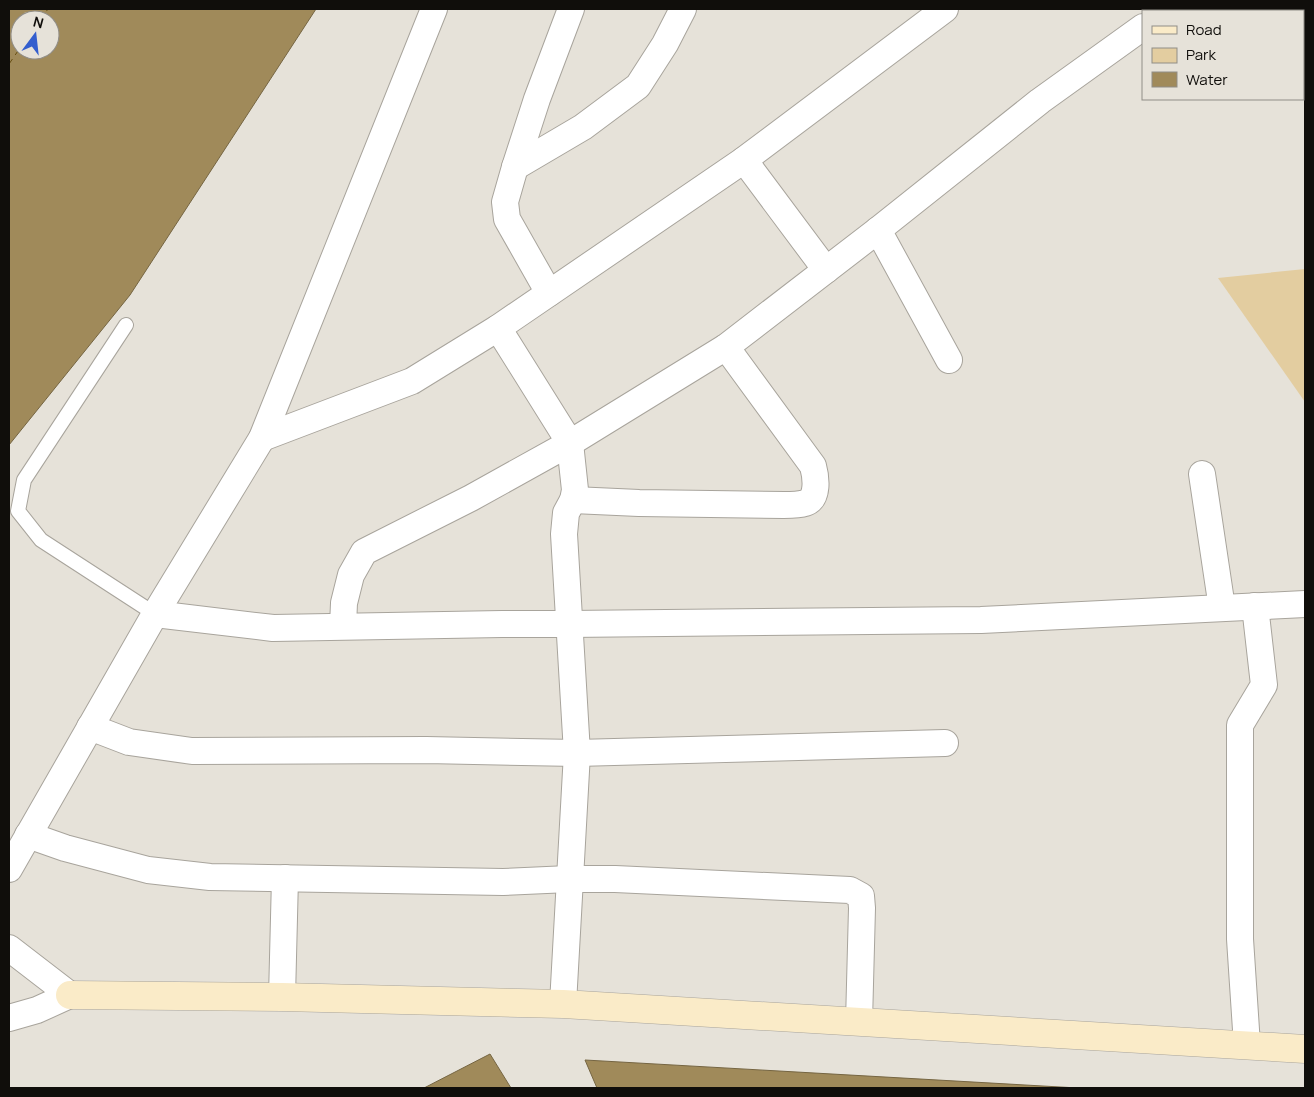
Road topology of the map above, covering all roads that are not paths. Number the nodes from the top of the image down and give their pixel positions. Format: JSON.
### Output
{"nodes":[{"id":1,"x":434,"y":9,"type":"edge"},
{"id":2,"x":571,"y":9,"type":"edge"},
{"id":3,"x":683,"y":9,"type":"edge"},
{"id":4,"x":945,"y":9,"type":"edge"},
{"id":5,"x":1142,"y":28,"type":"edge"},
{"id":6,"x":744,"y":160,"type":"junction"},
{"id":7,"x":515,"y":167,"type":"junction"},
{"id":8,"x":878,"y":230,"type":"junction"},
{"id":9,"x":826,"y":270,"type":"junction"},
{"id":10,"x":549,"y":293,"type":"junction"},
{"id":11,"x":126,"y":325,"type":"dead end"},
{"id":12,"x":498,"y":328,"type":"junction"},
{"id":13,"x":726,"y":347,"type":"junction"},
{"id":14,"x":949,"y":360,"type":"dead end"},
{"id":15,"x":262,"y":438,"type":"junction"},
{"id":16,"x":570,"y":443,"type":"junction"},
{"id":17,"x":1202,"y":474,"type":"dead end"},
{"id":18,"x":573,"y":500,"type":"junction"},
{"id":19,"x":1305,"y":604,"type":"edge"},
{"id":20,"x":1255,"y":606,"type":"junction"},
{"id":21,"x":1222,"y":608,"type":"junction"},
{"id":22,"x":155,"y":614,"type":"junction"},
{"id":23,"x":568,"y":624,"type":"junction"},
{"id":24,"x":343,"y":626,"type":"junction"},
{"id":25,"x":90,"y":727,"type":"junction"},
{"id":26,"x":945,"y":743,"type":"dead end"},
{"id":27,"x":577,"y":753,"type":"junction"},
{"id":28,"x":28,"y":834,"type":"junction"},
{"id":29,"x":9,"y":869,"type":"edge"},
{"id":30,"x":285,"y":878,"type":"junction"},
{"id":31,"x":569,"y":879,"type":"junction"},
{"id":32,"x":9,"y":948,"type":"edge"},
{"id":33,"x":70,"y":995,"type":"junction"},
{"id":34,"x":282,"y":997,"type":"junction"},
{"id":35,"x":563,"y":1004,"type":"junction"},
{"id":36,"x":9,"y":1018,"type":"edge"},
{"id":37,"x":859,"y":1022,"type":"junction"},
{"id":38,"x":1247,"y":1045,"type":"junction"},
{"id":39,"x":1305,"y":1049,"type":"edge"}],
"edges":[{"from":1,"to":15,"type":"street"},
{"from":2,"to":7,"type":"street"},
{"from":3,"to":7,"type":"street"},
{"from":4,"to":6,"type":"street"},
{"from":5,"to":8,"type":"street"},
{"from":6,"to":9,"type":"street"},
{"from":6,"to":10,"type":"street"},
{"from":7,"to":10,"type":"street"},
{"from":8,"to":9,"type":"street"},
{"from":8,"to":14,"type":"street"},
{"from":9,"to":13,"type":"street"},
{"from":10,"to":12,"type":"street"},
{"from":11,"to":22,"type":"lane"},
{"from":12,"to":15,"type":"street"},
{"from":12,"to":16,"type":"street"},
{"from":13,"to":16,"type":"street"},
{"from":13,"to":18,"type":"street"},
{"from":15,"to":22,"type":"street"},
{"from":16,"to":18,"type":"street"},
{"from":16,"to":24,"type":"street"},
{"from":17,"to":21,"type":"street"},
{"from":18,"to":23,"type":"street"},
{"from":19,"to":20,"type":"street"},
{"from":20,"to":21,"type":"street"},
{"from":20,"to":38,"type":"street"},
{"from":21,"to":23,"type":"street"},
{"from":22,"to":24,"type":"street"},
{"from":22,"to":25,"type":"street"},
{"from":23,"to":24,"type":"street"},
{"from":23,"to":27,"type":"street"},
{"from":25,"to":27,"type":"street"},
{"from":25,"to":28,"type":"street"},
{"from":26,"to":27,"type":"street"},
{"from":27,"to":31,"type":"street"},
{"from":28,"to":29,"type":"street"},
{"from":28,"to":30,"type":"street"},
{"from":30,"to":31,"type":"street"},
{"from":30,"to":34,"type":"street"},
{"from":31,"to":35,"type":"street"},
{"from":31,"to":37,"type":"street"},
{"from":32,"to":33,"type":"street"},
{"from":33,"to":34,"type":"street"},
{"from":33,"to":36,"type":"street"},
{"from":34,"to":35,"type":"street"},
{"from":35,"to":37,"type":"street"},
{"from":37,"to":38,"type":"street"},
{"from":38,"to":39,"type":"street"}]}
